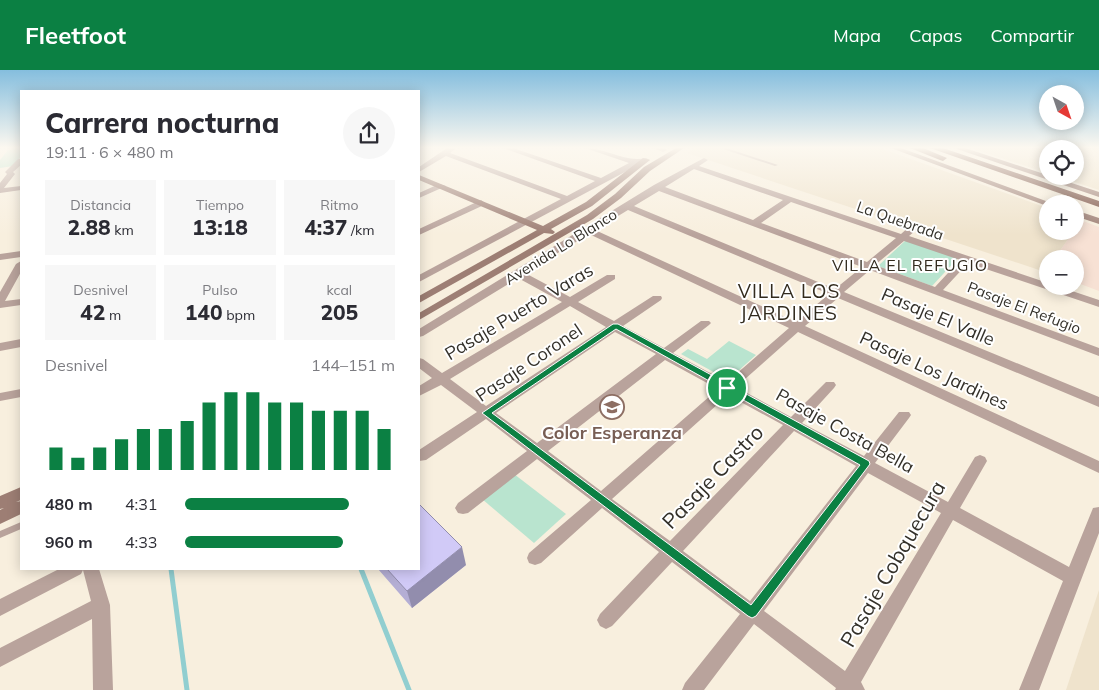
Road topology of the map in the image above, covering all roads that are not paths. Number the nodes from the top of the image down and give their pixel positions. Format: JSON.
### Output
{"nodes":[{"id":1,"x":9,"y":177,"type":"edge"},
{"id":2,"x":420,"y":177,"type":"edge"},
{"id":3,"x":509,"y":177,"type":"edge"},
{"id":4,"x":590,"y":177,"type":"edge"},
{"id":5,"x":609,"y":177,"type":"edge"},
{"id":6,"x":625,"y":177,"type":"edge"},
{"id":7,"x":638,"y":177,"type":"edge"},
{"id":8,"x":674,"y":177,"type":"edge"},
{"id":9,"x":724,"y":177,"type":"edge"},
{"id":10,"x":975,"y":177,"type":"edge"},
{"id":11,"x":997,"y":177,"type":"edge"},
{"id":12,"x":1023,"y":177,"type":"edge"},
{"id":13,"x":1031,"y":177,"type":"edge"},
{"id":14,"x":1033,"y":177,"type":"edge"},
{"id":15,"x":602,"y":181,"type":"junction"},
{"id":16,"x":442,"y":186,"type":"junction"},
{"id":17,"x":657,"y":187,"type":"junction"},
{"id":18,"x":20,"y":188,"type":"edge"},
{"id":19,"x":0,"y":189,"type":"edge"},
{"id":20,"x":1048,"y":195,"type":"edge"},
{"id":21,"x":420,"y":196,"type":"edge"},
{"id":22,"x":568,"y":199,"type":"junction"},
{"id":23,"x":790,"y":200,"type":"junction"},
{"id":24,"x":1039,"y":200,"type":"edge"},
{"id":25,"x":1097,"y":201,"type":"edge"},
{"id":26,"x":481,"y":203,"type":"junction"},
{"id":27,"x":626,"y":206,"type":"junction"},
{"id":28,"x":1084,"y":208,"type":"edge"},
{"id":29,"x":1099,"y":213,"type":"edge"},
{"id":30,"x":1084,"y":216,"type":"edge"},
{"id":31,"x":1099,"y":221,"type":"edge"},
{"id":32,"x":526,"y":222,"type":"junction"},
{"id":33,"x":754,"y":223,"type":"junction"},
{"id":34,"x":913,"y":228,"type":"dead end"},
{"id":35,"x":544,"y":230,"type":"junction"},
{"id":36,"x":590,"y":231,"type":"junction"},
{"id":37,"x":420,"y":232,"type":"edge"},
{"id":38,"x":559,"y":235,"type":"junction"},
{"id":39,"x":902,"y":238,"type":"junction"},
{"id":40,"x":573,"y":241,"type":"junction"},
{"id":41,"x":20,"y":254,"type":"edge"},
{"id":42,"x":0,"y":257,"type":"edge"},
{"id":43,"x":966,"y":259,"type":"junction"},
{"id":44,"x":869,"y":266,"type":"junction"},
{"id":45,"x":20,"y":268,"type":"edge"},
{"id":46,"x":520,"y":274,"type":"junction"},
{"id":47,"x":611,"y":277,"type":"dead end"},
{"id":48,"x":420,"y":278,"type":"edge"},
{"id":49,"x":937,"y":292,"type":"junction"},
{"id":50,"x":837,"y":294,"type":"junction"},
{"id":51,"x":657,"y":298,"type":"dead end"},
{"id":52,"x":420,"y":299,"type":"edge"},
{"id":53,"x":0,"y":301,"type":"edge"},
{"id":54,"x":20,"y":302,"type":"edge"},
{"id":55,"x":570,"y":302,"type":"junction"},
{"id":56,"x":1099,"y":304,"type":"edge"},
{"id":57,"x":0,"y":305,"type":"edge"},
{"id":58,"x":420,"y":316,"type":"edge"},
{"id":59,"x":706,"y":323,"type":"dead end"},
{"id":60,"x":615,"y":326,"type":"junction"},
{"id":61,"x":797,"y":327,"type":"junction"},
{"id":62,"x":420,"y":333,"type":"edge"},
{"id":63,"x":20,"y":343,"type":"edge"},
{"id":64,"x":0,"y":347,"type":"edge"},
{"id":65,"x":1099,"y":352,"type":"edge"},
{"id":66,"x":665,"y":354,"type":"junction"},
{"id":67,"x":420,"y":363,"type":"edge"},
{"id":68,"x":441,"y":379,"type":"junction"},
{"id":69,"x":830,"y":385,"type":"dead end"},
{"id":70,"x":727,"y":388,"type":"junction"},
{"id":71,"x":420,"y":391,"type":"edge"},
{"id":72,"x":20,"y":393,"type":"edge"},
{"id":73,"x":0,"y":397,"type":"edge"},
{"id":74,"x":1099,"y":402,"type":"edge"},
{"id":75,"x":486,"y":413,"type":"junction"},
{"id":76,"x":904,"y":415,"type":"dead end"},
{"id":77,"x":793,"y":424,"type":"junction"},
{"id":78,"x":538,"y":451,"type":"junction"},
{"id":79,"x":421,"y":456,"type":"dead end"},
{"id":80,"x":980,"y":461,"type":"dead end"},
{"id":81,"x":866,"y":464,"type":"junction"},
{"id":82,"x":1099,"y":467,"type":"edge"},
{"id":83,"x":20,"y":493,"type":"edge"},
{"id":84,"x":602,"y":499,"type":"junction"},
{"id":85,"x":0,"y":502,"type":"edge"},
{"id":86,"x":20,"y":507,"type":"edge"},
{"id":87,"x":463,"y":508,"type":"dead end"},
{"id":88,"x":951,"y":510,"type":"junction"},
{"id":89,"x":1099,"y":513,"type":"edge"},
{"id":90,"x":0,"y":517,"type":"edge"},
{"id":91,"x":20,"y":525,"type":"edge"},
{"id":92,"x":0,"y":535,"type":"edge"},
{"id":93,"x":672,"y":552,"type":"junction"},
{"id":94,"x":535,"y":558,"type":"dead end"},
{"id":95,"x":73,"y":570,"type":"edge"},
{"id":96,"x":91,"y":570,"type":"edge"},
{"id":97,"x":1073,"y":578,"type":"junction"},
{"id":98,"x":101,"y":605,"type":"junction"},
{"id":99,"x":0,"y":608,"type":"edge"},
{"id":100,"x":752,"y":612,"type":"junction"},
{"id":101,"x":606,"y":620,"type":"dead end"},
{"id":102,"x":0,"y":658,"type":"edge"},
{"id":103,"x":850,"y":688,"type":"edge"},
{"id":104,"x":103,"y":690,"type":"edge"},
{"id":105,"x":692,"y":690,"type":"edge"},
{"id":106,"x":1028,"y":690,"type":"edge"}],
"edges":[{"from":1,"to":19,"type":"street"},
{"from":2,"to":16,"type":"main road"},
{"from":3,"to":22,"type":"street"},
{"from":4,"to":15,"type":"street"},
{"from":5,"to":15,"type":"street","name":"Avenida Lo Blanco"},
{"from":6,"to":35,"type":"main road","name":"Avenida Lo Blanco"},
{"from":7,"to":38,"type":"main road","name":"Avenida Lo Blanco"},
{"from":8,"to":17,"type":"street","name":"Avenida Lo Blanco"},
{"from":9,"to":23,"type":"street","name":"La Quebrada"},
{"from":10,"to":24,"type":"main road"},
{"from":11,"to":20,"type":"highway"},
{"from":12,"to":25,"type":"highway"},
{"from":13,"to":25,"type":"highway"},
{"from":14,"to":25,"type":"main road"},
{"from":15,"to":22,"type":"street","name":"Avenida Lo Blanco"},
{"from":16,"to":21,"type":"street"},
{"from":16,"to":26,"type":"main road"},
{"from":17,"to":27,"type":"street","name":"Avenida Lo Blanco"},
{"from":17,"to":33,"type":"street","name":"Pasaje El Refugio"},
{"from":18,"to":19,"type":"street"},
{"from":22,"to":32,"type":"street","name":"Avenida Lo Blanco"},
{"from":23,"to":33,"type":"street"},
{"from":23,"to":39,"type":"street","name":"La Quebrada"},
{"from":26,"to":32,"type":"main road"},
{"from":26,"to":37,"type":"street"},
{"from":27,"to":36,"type":"street","name":"Avenida Lo Blanco"},
{"from":27,"to":50,"type":"street","name":"Pasaje El Valle"},
{"from":28,"to":29,"type":"highway"},
{"from":30,"to":31,"type":"main road"},
{"from":32,"to":35,"type":"main road"},
{"from":32,"to":48,"type":"street","name":"Avenida Lo Blanco"},
{"from":33,"to":44,"type":"street","name":"Pasaje El Refugio"},
{"from":34,"to":39,"type":"street"},
{"from":35,"to":38,"type":"main road"},
{"from":35,"to":52,"type":"main road","name":"Avenida Lo Blanco"},
{"from":36,"to":40,"type":"street","name":"Avenida Lo Blanco"},
{"from":36,"to":61,"type":"street","name":"Pasaje Los Jardines"},
{"from":38,"to":40,"type":"street"},
{"from":38,"to":58,"type":"main road","name":"Avenida Lo Blanco"},
{"from":39,"to":43,"type":"street","name":"La Quebrada"},
{"from":39,"to":44,"type":"street"},
{"from":40,"to":46,"type":"street","name":"Avenida Lo Blanco"},
{"from":41,"to":42,"type":"street"},
{"from":43,"to":49,"type":"street"},
{"from":43,"to":56,"type":"street","name":"La Quebrada"},
{"from":44,"to":49,"type":"street","name":"Pasaje El Refugio"},
{"from":44,"to":50,"type":"street"},
{"from":45,"to":53,"type":"street"},
{"from":46,"to":55,"type":"street","name":"Pasaje Costa Bella"},
{"from":46,"to":62,"type":"street","name":"Avenida Lo Blanco"},
{"from":47,"to":55,"type":"street","name":"Pasaje Puerto Varas"},
{"from":49,"to":65,"type":"street","name":"Pasaje El Refugio"},
{"from":50,"to":61,"type":"street"},
{"from":50,"to":74,"type":"street","name":"Pasaje El Valle"},
{"from":51,"to":60,"type":"street","name":"Pasaje Coronel"},
{"from":54,"to":57,"type":"street"},
{"from":55,"to":60,"type":"street","name":"Pasaje Costa Bella"},
{"from":55,"to":68,"type":"street","name":"Pasaje Puerto Varas"},
{"from":59,"to":66,"type":"street"},
{"from":60,"to":66,"type":"street","name":"Pasaje Costa Bella"},
{"from":60,"to":75,"type":"street","name":"Pasaje Coronel"},
{"from":61,"to":70,"type":"street"},
{"from":61,"to":82,"type":"street","name":"Pasaje Los Jardines"},
{"from":63,"to":64,"type":"street"},
{"from":66,"to":70,"type":"street","name":"Pasaje Costa Bella"},
{"from":66,"to":78,"type":"street"},
{"from":67,"to":68,"type":"street"},
{"from":68,"to":71,"type":"street","name":"Pasaje Puerto Varas"},
{"from":68,"to":75,"type":"street"},
{"from":69,"to":77,"type":"street","name":"Pasaje Castro"},
{"from":70,"to":77,"type":"street","name":"Pasaje Costa Bella"},
{"from":70,"to":84,"type":"street"},
{"from":72,"to":73,"type":"street"},
{"from":75,"to":78,"type":"street"},
{"from":75,"to":79,"type":"street","name":"Pasaje Coronel"},
{"from":76,"to":81,"type":"street"},
{"from":77,"to":81,"type":"street","name":"Pasaje Costa Bella"},
{"from":77,"to":93,"type":"street","name":"Pasaje Castro"},
{"from":78,"to":84,"type":"street"},
{"from":78,"to":87,"type":"street"},
{"from":80,"to":88,"type":"street","name":"Pasaje Cobquecura"},
{"from":81,"to":88,"type":"street","name":"Pasaje Costa Bella"},
{"from":81,"to":100,"type":"street"},
{"from":83,"to":85,"type":"main road"},
{"from":84,"to":93,"type":"street"},
{"from":84,"to":94,"type":"street"},
{"from":86,"to":90,"type":"main road"},
{"from":88,"to":97,"type":"street","name":"Pasaje Costa Bella"},
{"from":88,"to":103,"type":"street","name":"Pasaje Cobquecura"},
{"from":89,"to":97,"type":"street"},
{"from":91,"to":92,"type":"lane"},
{"from":93,"to":100,"type":"street"},
{"from":93,"to":101,"type":"street","name":"Pasaje Castro"},
{"from":95,"to":99,"type":"street"},
{"from":96,"to":98,"type":"street"},
{"from":97,"to":106,"type":"street"},
{"from":98,"to":102,"type":"street"},
{"from":98,"to":104,"type":"street"},
{"from":100,"to":103,"type":"street"},
{"from":100,"to":105,"type":"street"}]}
